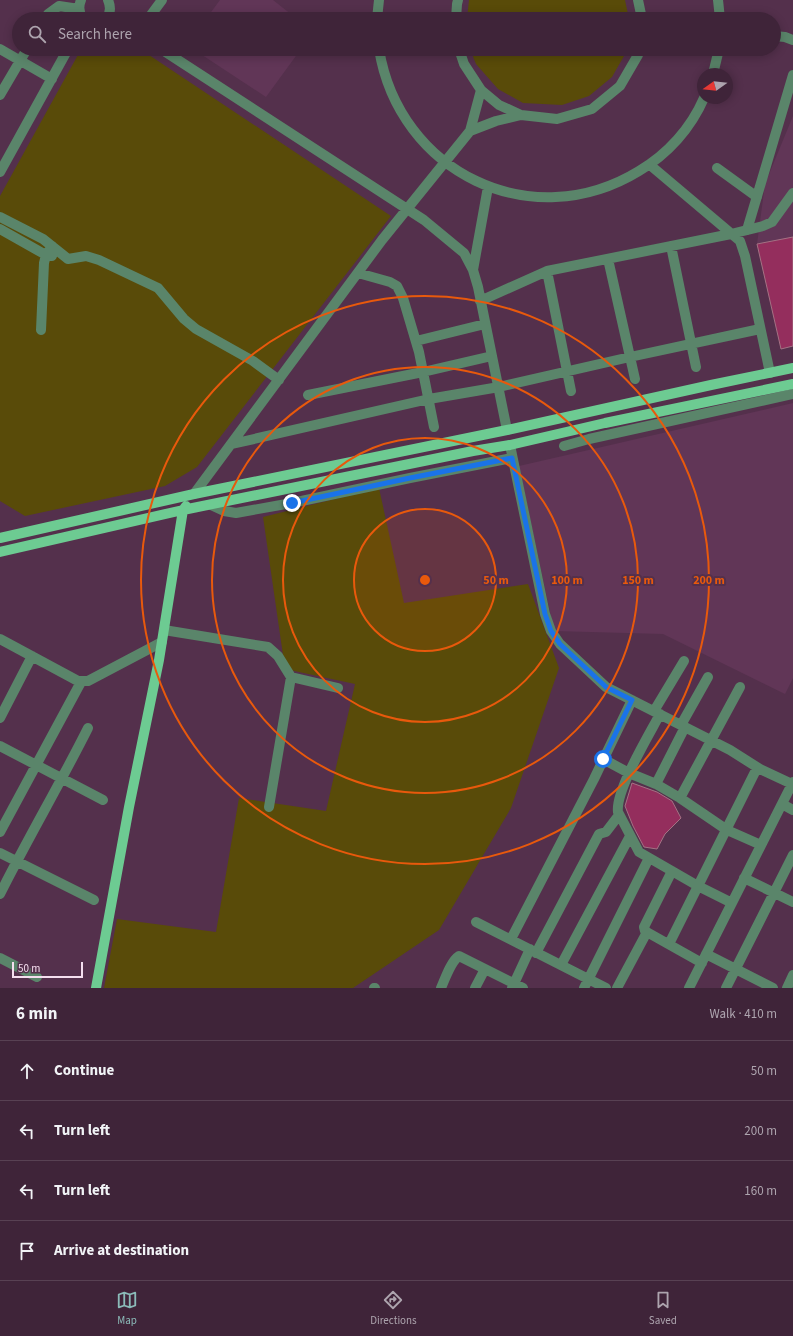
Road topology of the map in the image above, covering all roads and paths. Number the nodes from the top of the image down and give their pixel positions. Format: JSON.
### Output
{"nodes":[{"id":1,"x":108,"y":0,"type":"edge"},
{"id":2,"x":162,"y":0,"type":"edge"},
{"id":3,"x":379,"y":0,"type":"edge"},
{"id":4,"x":458,"y":0,"type":"edge"},
{"id":5,"x":638,"y":0,"type":"edge"},
{"id":6,"x":718,"y":0,"type":"edge"},
{"id":7,"x":80,"y":4,"type":"edge"},
{"id":8,"x":51,"y":12,"type":"edge"},
{"id":9,"x":110,"y":12,"type":"edge"},
{"id":10,"x":153,"y":12,"type":"edge"},
{"id":11,"x":378,"y":12,"type":"edge"},
{"id":12,"x":456,"y":12,"type":"edge"},
{"id":13,"x":641,"y":12,"type":"edge"},
{"id":14,"x":719,"y":12,"type":"edge"},
{"id":15,"x":781,"y":37,"type":"edge"},
{"id":16,"x":793,"y":40,"type":"edge"},
{"id":17,"x":0,"y":49,"type":"edge"},
{"id":18,"x":23,"y":56,"type":"edge"},
{"id":19,"x":64,"y":56,"type":"edge"},
{"id":20,"x":172,"y":56,"type":"edge"},
{"id":21,"x":380,"y":56,"type":"edge"},
{"id":22,"x":461,"y":56,"type":"edge"},
{"id":23,"x":637,"y":56,"type":"edge"},
{"id":24,"x":717,"y":56,"type":"edge"},
{"id":25,"x":20,"y":61,"type":"junction"},
{"id":26,"x":714,"y":68,"type":"edge"},
{"id":27,"x":793,"y":75,"type":"edge"},
{"id":28,"x":52,"y":79,"type":"junction"},
{"id":29,"x":481,"y":90,"type":"junction"},
{"id":30,"x":0,"y":96,"type":"edge"},
{"id":31,"x":702,"y":104,"type":"edge"},
{"id":32,"x":521,"y":115,"type":"junction"},
{"id":33,"x":470,"y":131,"type":"junction"},
{"id":34,"x":445,"y":162,"type":"junction"},
{"id":35,"x":650,"y":165,"type":"junction"},
{"id":36,"x":716,"y":168,"type":"dead end"},
{"id":37,"x":0,"y":172,"type":"edge"},
{"id":38,"x":488,"y":187,"type":"junction"},
{"id":39,"x":793,"y":193,"type":"edge"},
{"id":40,"x":757,"y":197,"type":"junction"},
{"id":41,"x":408,"y":209,"type":"junction"},
{"id":42,"x":0,"y":217,"type":"edge"},
{"id":43,"x":0,"y":229,"type":"edge"},
{"id":44,"x":747,"y":230,"type":"junction"},
{"id":45,"x":731,"y":234,"type":"junction"},
{"id":46,"x":52,"y":246,"type":"junction"},
{"id":47,"x":671,"y":246,"type":"junction"},
{"id":48,"x":46,"y":255,"type":"junction"},
{"id":49,"x":68,"y":259,"type":"junction"},
{"id":50,"x":608,"y":259,"type":"junction"},
{"id":51,"x":473,"y":270,"type":"junction"},
{"id":52,"x":547,"y":271,"type":"junction"},
{"id":53,"x":358,"y":273,"type":"junction"},
{"id":54,"x":480,"y":301,"type":"junction"},
{"id":55,"x":486,"y":324,"type":"junction"},
{"id":56,"x":760,"y":329,"type":"junction"},
{"id":57,"x":41,"y":330,"type":"dead end"},
{"id":58,"x":416,"y":341,"type":"junction"},
{"id":59,"x":691,"y":344,"type":"junction"},
{"id":60,"x":492,"y":356,"type":"junction"},
{"id":61,"x":630,"y":357,"type":"junction"},
{"id":62,"x":696,"y":367,"type":"dead end"},
{"id":63,"x":793,"y":368,"type":"edge"},
{"id":64,"x":423,"y":372,"type":"junction"},
{"id":65,"x":567,"y":372,"type":"junction"},
{"id":66,"x":770,"y":374,"type":"junction"},
{"id":67,"x":635,"y":379,"type":"dead end"},
{"id":68,"x":279,"y":380,"type":"junction"},
{"id":69,"x":793,"y":384,"type":"edge"},
{"id":70,"x":499,"y":387,"type":"junction"},
{"id":71,"x":571,"y":391,"type":"dead end"},
{"id":72,"x":793,"y":394,"type":"edge"},
{"id":73,"x":308,"y":395,"type":"dead end"},
{"id":74,"x":429,"y":399,"type":"junction"},
{"id":75,"x":601,"y":409,"type":"junction"},
{"id":76,"x":605,"y":423,"type":"junction"},
{"id":77,"x":592,"y":426,"type":"junction"},
{"id":78,"x":434,"y":427,"type":"dead end"},
{"id":79,"x":508,"y":430,"type":"junction"},
{"id":80,"x":595,"y":438,"type":"junction"},
{"id":81,"x":232,"y":444,"type":"junction"},
{"id":82,"x":510,"y":445,"type":"junction"},
{"id":83,"x":564,"y":446,"type":"dead end"},
{"id":84,"x":512,"y":458,"type":"junction"},
{"id":85,"x":194,"y":494,"type":"junction"},
{"id":86,"x":211,"y":505,"type":"junction"},
{"id":87,"x":183,"y":510,"type":"junction"},
{"id":88,"x":0,"y":538,"type":"edge"},
{"id":89,"x":0,"y":552,"type":"edge"},
{"id":90,"x":164,"y":630,"type":"junction"},
{"id":91,"x":0,"y":639,"type":"edge"},
{"id":92,"x":162,"y":642,"type":"junction"},
{"id":93,"x":32,"y":656,"type":"junction"},
{"id":94,"x":684,"y":661,"type":"dead end"},
{"id":95,"x":291,"y":677,"type":"junction"},
{"id":96,"x":708,"y":677,"type":"dead end"},
{"id":97,"x":81,"y":682,"type":"junction"},
{"id":98,"x":740,"y":687,"type":"dead end"},
{"id":99,"x":338,"y":688,"type":"dead end"},
{"id":100,"x":632,"y":700,"type":"junction"},
{"id":101,"x":657,"y":712,"type":"junction"},
{"id":102,"x":0,"y":718,"type":"edge"},
{"id":103,"x":683,"y":726,"type":"junction"},
{"id":104,"x":88,"y":728,"type":"dead end"},
{"id":105,"x":712,"y":741,"type":"junction"},
{"id":106,"x":0,"y":746,"type":"edge"},
{"id":107,"x":603,"y":759,"type":"junction"},
{"id":108,"x":36,"y":765,"type":"junction"},
{"id":109,"x":757,"y":768,"type":"junction"},
{"id":110,"x":629,"y":773,"type":"junction"},
{"id":111,"x":62,"y":778,"type":"junction"},
{"id":112,"x":792,"y":783,"type":"edge"},
{"id":113,"x":656,"y":784,"type":"junction"},
{"id":114,"x":680,"y":798,"type":"junction"},
{"id":115,"x":103,"y":800,"type":"dead end"},
{"id":116,"x":782,"y":804,"type":"junction"},
{"id":117,"x":269,"y":807,"type":"dead end"},
{"id":118,"x":793,"y":810,"type":"edge"},
{"id":119,"x":619,"y":815,"type":"junction"},
{"id":120,"x":727,"y":830,"type":"junction"},
{"id":121,"x":0,"y":832,"type":"edge"},
{"id":122,"x":630,"y":836,"type":"junction"},
{"id":123,"x":761,"y":845,"type":"junction"},
{"id":124,"x":0,"y":853,"type":"edge"},
{"id":125,"x":793,"y":855,"type":"edge"},
{"id":126,"x":649,"y":858,"type":"junction"},
{"id":127,"x":16,"y":861,"type":"junction"},
{"id":128,"x":672,"y":871,"type":"junction"},
{"id":129,"x":744,"y":878,"type":"junction"},
{"id":130,"x":698,"y":886,"type":"junction"},
{"id":131,"x":774,"y":893,"type":"junction"},
{"id":132,"x":0,"y":894,"type":"edge"},
{"id":133,"x":94,"y":900,"type":"dead end"},
{"id":134,"x":793,"y":902,"type":"edge"},
{"id":135,"x":732,"y":903,"type":"junction"},
{"id":136,"x":476,"y":922,"type":"dead end"},
{"id":137,"x":647,"y":932,"type":"junction"},
{"id":138,"x":510,"y":939,"type":"junction"},
{"id":139,"x":669,"y":944,"type":"junction"},
{"id":140,"x":533,"y":951,"type":"junction"},
{"id":141,"x":0,"y":958,"type":"edge"},
{"id":142,"x":704,"y":959,"type":"junction"},
{"id":143,"x":561,"y":965,"type":"junction"},
{"id":144,"x":485,"y":969,"type":"junction"},
{"id":145,"x":736,"y":969,"type":"junction"},
{"id":146,"x":793,"y":975,"type":"edge"},
{"id":147,"x":37,"y":977,"type":"dead end"},
{"id":148,"x":586,"y":984,"type":"edge"},
{"id":149,"x":513,"y":986,"type":"edge"},
{"id":150,"x":96,"y":988,"type":"edge"},
{"id":151,"x":440,"y":988,"type":"edge"},
{"id":152,"x":475,"y":988,"type":"edge"},
{"id":153,"x":524,"y":988,"type":"edge"},
{"id":154,"x":606,"y":988,"type":"edge"},
{"id":155,"x":617,"y":988,"type":"edge"},
{"id":156,"x":689,"y":988,"type":"edge"},
{"id":157,"x":726,"y":988,"type":"edge"},
{"id":158,"x":773,"y":988,"type":"edge"},
{"id":159,"x":787,"y":988,"type":"edge"}],
"edges":[{"from":1,"to":9,"type":"street"},
{"from":2,"to":10,"type":"street"},
{"from":3,"to":11,"type":"street"},
{"from":4,"to":12,"type":"street"},
{"from":5,"to":13,"type":"street"},
{"from":6,"to":14,"type":"street"},
{"from":7,"to":8,"type":"street"},
{"from":15,"to":16,"type":"street"},
{"from":17,"to":25,"type":"street"},
{"from":18,"to":25,"type":"street"},
{"from":19,"to":28,"type":"street"},
{"from":20,"to":41,"type":"street"},
{"from":21,"to":34,"type":"street"},
{"from":22,"to":29,"type":"street"},
{"from":23,"to":32,"type":"street"},
{"from":24,"to":26,"type":"street"},
{"from":25,"to":28,"type":"street"},
{"from":25,"to":30,"type":"street"},
{"from":27,"to":40,"type":"street"},
{"from":28,"to":37,"type":"street"},
{"from":29,"to":32,"type":"street"},
{"from":29,"to":33,"type":"street"},
{"from":31,"to":35,"type":"street"},
{"from":32,"to":33,"type":"street"},
{"from":33,"to":34,"type":"street"},
{"from":34,"to":38,"type":"street"},
{"from":34,"to":41,"type":"street"},
{"from":35,"to":38,"type":"street"},
{"from":35,"to":45,"type":"street"},
{"from":36,"to":40,"type":"street"},
{"from":38,"to":51,"type":"street"},
{"from":39,"to":44,"type":"street"},
{"from":40,"to":44,"type":"street"},
{"from":41,"to":51,"type":"street"},
{"from":41,"to":53,"type":"street"},
{"from":42,"to":46,"type":"street"},
{"from":43,"to":48,"type":"street"},
{"from":44,"to":45,"type":"street"},
{"from":45,"to":47,"type":"street"},
{"from":45,"to":56,"type":"street"},
{"from":46,"to":48,"type":"street"},
{"from":46,"to":49,"type":"street"},
{"from":47,"to":50,"type":"street"},
{"from":47,"to":59,"type":"street"},
{"from":48,"to":49,"type":"street"},
{"from":48,"to":57,"type":"street"},
{"from":49,"to":68,"type":"street"},
{"from":50,"to":52,"type":"street"},
{"from":50,"to":61,"type":"street"},
{"from":51,"to":54,"type":"street"},
{"from":52,"to":54,"type":"street"},
{"from":52,"to":65,"type":"street"},
{"from":53,"to":58,"type":"street"},
{"from":53,"to":68,"type":"street"},
{"from":54,"to":55,"type":"street"},
{"from":55,"to":58,"type":"street"},
{"from":55,"to":60,"type":"street"},
{"from":56,"to":59,"type":"street"},
{"from":56,"to":66,"type":"street"},
{"from":58,"to":64,"type":"street"},
{"from":59,"to":61,"type":"street"},
{"from":59,"to":62,"type":"street"},
{"from":60,"to":64,"type":"street"},
{"from":60,"to":70,"type":"street"},
{"from":61,"to":65,"type":"street"},
{"from":61,"to":67,"type":"street"},
{"from":63,"to":66,"type":"main road"},
{"from":64,"to":73,"type":"street"},
{"from":64,"to":74,"type":"street"},
{"from":65,"to":70,"type":"street"},
{"from":65,"to":71,"type":"street"},
{"from":66,"to":75,"type":"main road"},
{"from":68,"to":81,"type":"street"},
{"from":69,"to":76,"type":"main road"},
{"from":70,"to":74,"type":"street"},
{"from":70,"to":79,"type":"street"},
{"from":72,"to":80,"type":"street"},
{"from":74,"to":78,"type":"street"},
{"from":74,"to":81,"type":"street"},
{"from":75,"to":76,"type":"main road"},
{"from":75,"to":79,"type":"main road"},
{"from":76,"to":77,"type":"main road"},
{"from":77,"to":80,"type":"street"},
{"from":77,"to":82,"type":"main road"},
{"from":79,"to":85,"type":"main road"},
{"from":80,"to":83,"type":"street"},
{"from":81,"to":85,"type":"street"},
{"from":82,"to":84,"type":"street"},
{"from":82,"to":86,"type":"main road"},
{"from":84,"to":86,"type":"street"},
{"from":84,"to":100,"type":"street"},
{"from":85,"to":87,"type":"main road"},
{"from":85,"to":88,"type":"main road"},
{"from":86,"to":87,"type":"main road"},
{"from":87,"to":89,"type":"main road"},
{"from":87,"to":90,"type":"main road"},
{"from":90,"to":92,"type":"main road"},
{"from":90,"to":95,"type":"street"},
{"from":91,"to":93,"type":"street"},
{"from":92,"to":97,"type":"street"},
{"from":92,"to":150,"type":"main road"},
{"from":93,"to":97,"type":"street"},
{"from":93,"to":102,"type":"street"},
{"from":94,"to":101,"type":"street"},
{"from":95,"to":99,"type":"street"},
{"from":95,"to":117,"type":"street"},
{"from":96,"to":103,"type":"street"},
{"from":97,"to":108,"type":"street"},
{"from":98,"to":105,"type":"street"},
{"from":100,"to":101,"type":"street"},
{"from":100,"to":107,"type":"street"},
{"from":101,"to":103,"type":"street"},
{"from":101,"to":110,"type":"street"},
{"from":103,"to":105,"type":"street"},
{"from":103,"to":113,"type":"street"},
{"from":104,"to":111,"type":"street"},
{"from":105,"to":109,"type":"street"},
{"from":105,"to":114,"type":"street"},
{"from":106,"to":108,"type":"street"},
{"from":107,"to":110,"type":"street"},
{"from":107,"to":138,"type":"street"},
{"from":108,"to":111,"type":"street"},
{"from":108,"to":121,"type":"street"},
{"from":109,"to":112,"type":"street"},
{"from":109,"to":120,"type":"street"},
{"from":110,"to":113,"type":"street"},
{"from":110,"to":119,"type":"street"},
{"from":111,"to":115,"type":"street"},
{"from":111,"to":127,"type":"street"},
{"from":112,"to":116,"type":"street"},
{"from":113,"to":114,"type":"street"},
{"from":114,"to":120,"type":"street"},
{"from":116,"to":118,"type":"street"},
{"from":116,"to":123,"type":"street"},
{"from":119,"to":122,"type":"street"},
{"from":119,"to":140,"type":"street"},
{"from":120,"to":123,"type":"street"},
{"from":120,"to":130,"type":"street"},
{"from":122,"to":126,"type":"street"},
{"from":122,"to":143,"type":"street"},
{"from":123,"to":129,"type":"street"},
{"from":124,"to":127,"type":"street"},
{"from":125,"to":131,"type":"street"},
{"from":126,"to":128,"type":"street"},
{"from":126,"to":148,"type":"street"},
{"from":127,"to":132,"type":"street"},
{"from":127,"to":133,"type":"street"},
{"from":128,"to":130,"type":"street"},
{"from":128,"to":137,"type":"street"},
{"from":129,"to":131,"type":"street"},
{"from":129,"to":135,"type":"street"},
{"from":130,"to":135,"type":"street"},
{"from":130,"to":139,"type":"street"},
{"from":131,"to":134,"type":"street"},
{"from":131,"to":145,"type":"street"},
{"from":135,"to":142,"type":"street"},
{"from":136,"to":138,"type":"street"},
{"from":137,"to":139,"type":"street"},
{"from":137,"to":155,"type":"street"},
{"from":138,"to":140,"type":"street"},
{"from":139,"to":142,"type":"street"},
{"from":140,"to":143,"type":"street"},
{"from":140,"to":149,"type":"street"},
{"from":141,"to":147,"type":"street"},
{"from":142,"to":145,"type":"street"},
{"from":142,"to":156,"type":"street"},
{"from":143,"to":148,"type":"street"},
{"from":144,"to":149,"type":"street"},
{"from":144,"to":151,"type":"street"},
{"from":144,"to":152,"type":"street"},
{"from":145,"to":157,"type":"street"},
{"from":145,"to":158,"type":"street"},
{"from":146,"to":159,"type":"street"},
{"from":148,"to":154,"type":"street"},
{"from":149,"to":153,"type":"street"}]}
